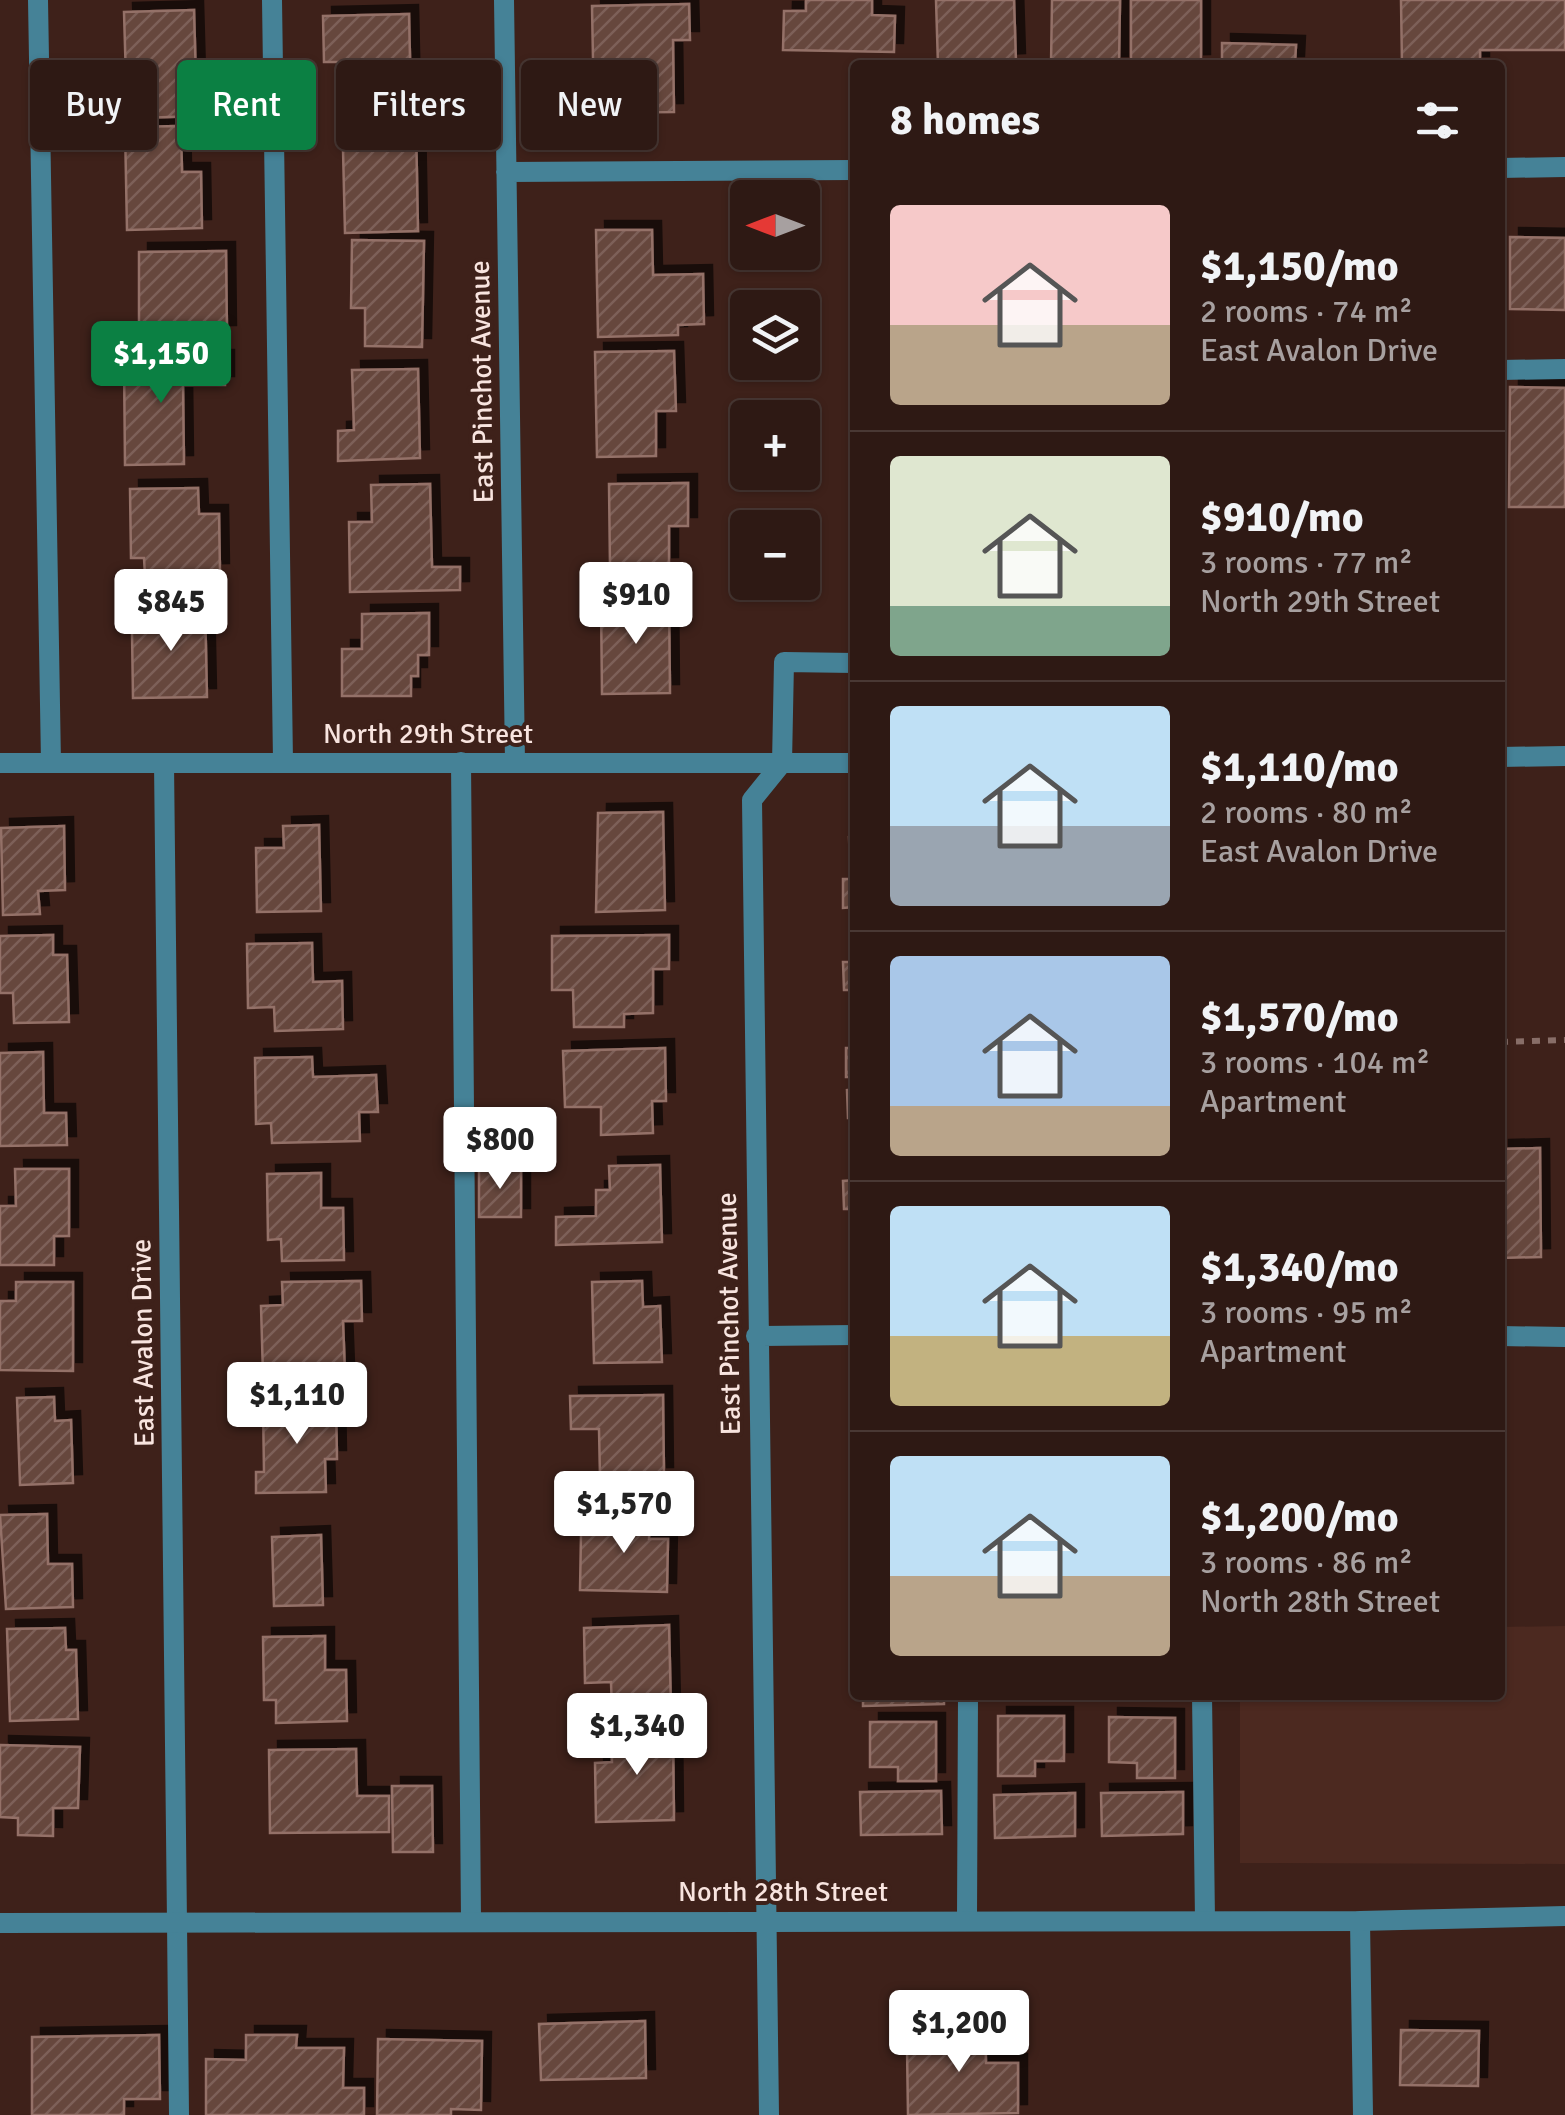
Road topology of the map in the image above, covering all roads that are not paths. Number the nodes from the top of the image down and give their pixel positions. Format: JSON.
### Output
{"nodes":[{"id":1,"x":38,"y":0,"type":"edge"},
{"id":2,"x":272,"y":0,"type":"edge"},
{"id":3,"x":504,"y":0,"type":"edge"},
{"id":4,"x":1565,"y":167,"type":"edge"},
{"id":5,"x":1505,"y":168,"type":"edge"},
{"id":6,"x":850,"y":170,"type":"edge"},
{"id":7,"x":506,"y":172,"type":"junction"},
{"id":8,"x":1565,"y":369,"type":"edge"},
{"id":9,"x":1505,"y":370,"type":"edge"},
{"id":10,"x":850,"y":663,"type":"edge"},
{"id":11,"x":1565,"y":756,"type":"edge"},
{"id":12,"x":1505,"y":757,"type":"edge"},
{"id":13,"x":283,"y":761,"type":"junction"},
{"id":14,"x":461,"y":762,"type":"junction"},
{"id":15,"x":516,"y":762,"type":"junction"},
{"id":16,"x":850,"y":762,"type":"edge"},
{"id":17,"x":0,"y":763,"type":"edge"},
{"id":18,"x":51,"y":763,"type":"junction"},
{"id":19,"x":164,"y":764,"type":"junction"},
{"id":20,"x":782,"y":764,"type":"junction"},
{"id":21,"x":850,"y":1334,"type":"edge"},
{"id":22,"x":756,"y":1336,"type":"junction"},
{"id":23,"x":1505,"y":1336,"type":"edge"},
{"id":24,"x":1565,"y":1336,"type":"edge"},
{"id":25,"x":968,"y":1700,"type":"edge"},
{"id":26,"x":1202,"y":1700,"type":"edge"},
{"id":27,"x":1565,"y":1916,"type":"edge"},
{"id":28,"x":471,"y":1920,"type":"junction"},
{"id":29,"x":766,"y":1920,"type":"junction"},
{"id":30,"x":967,"y":1920,"type":"junction"},
{"id":31,"x":1204,"y":1920,"type":"junction"},
{"id":32,"x":1360,"y":1920,"type":"junction"},
{"id":33,"x":0,"y":1923,"type":"edge"},
{"id":34,"x":177,"y":1923,"type":"junction"},
{"id":35,"x":179,"y":2115,"type":"edge"},
{"id":36,"x":769,"y":2115,"type":"edge"},
{"id":37,"x":1363,"y":2115,"type":"edge"}],
"edges":[{"from":1,"to":18,"type":"street"},
{"from":2,"to":13,"type":"street"},
{"from":3,"to":7,"type":"street","name":"East Pinchot Avenue"},
{"from":4,"to":5,"type":"street"},
{"from":6,"to":7,"type":"street"},
{"from":7,"to":15,"type":"street","name":"East Pinchot Avenue"},
{"from":8,"to":9,"type":"street"},
{"from":10,"to":20,"type":"street"},
{"from":11,"to":12,"type":"street"},
{"from":13,"to":14,"type":"street","name":"North 29th Street"},
{"from":13,"to":19,"type":"street","name":"North 29th Street"},
{"from":14,"to":15,"type":"street","name":"North 29th Street"},
{"from":14,"to":28,"type":"street"},
{"from":15,"to":20,"type":"street","name":"North 29th Street"},
{"from":16,"to":20,"type":"street","name":"North 29th Street"},
{"from":17,"to":18,"type":"street","name":"North 29th Street"},
{"from":18,"to":19,"type":"street","name":"North 29th Street"},
{"from":19,"to":34,"type":"street","name":"East Avalon Drive"},
{"from":20,"to":22,"type":"street","name":"East Pinchot Avenue"},
{"from":21,"to":22,"type":"street"},
{"from":22,"to":29,"type":"street","name":"East Pinchot Avenue"},
{"from":23,"to":24,"type":"street"},
{"from":25,"to":30,"type":"street"},
{"from":26,"to":31,"type":"street"},
{"from":27,"to":32,"type":"street","name":"North 28th Street"},
{"from":28,"to":29,"type":"street","name":"North 28th Street"},
{"from":28,"to":34,"type":"street","name":"North 28th Street"},
{"from":29,"to":30,"type":"street","name":"North 28th Street"},
{"from":29,"to":36,"type":"street","name":"East Pinchot Avenue"},
{"from":30,"to":31,"type":"street","name":"North 28th Street"},
{"from":31,"to":32,"type":"street","name":"North 28th Street"},
{"from":32,"to":37,"type":"street"},
{"from":33,"to":34,"type":"street","name":"North 28th Street"},
{"from":34,"to":35,"type":"street","name":"East Avalon Drive"}]}
